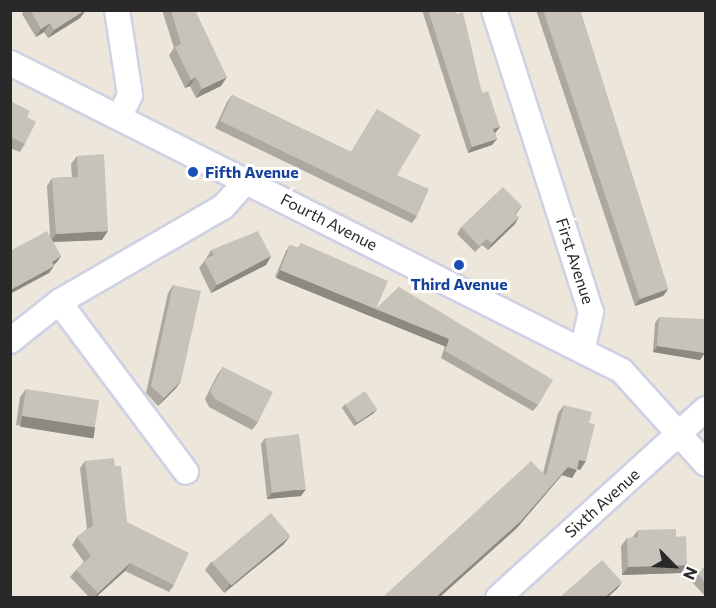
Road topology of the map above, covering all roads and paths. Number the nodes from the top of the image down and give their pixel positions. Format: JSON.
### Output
{"nodes":[{"id":1,"x":117,"y":10,"type":"edge"},
{"id":2,"x":495,"y":10,"type":"edge"},
{"id":3,"x":10,"y":63,"type":"edge"},
{"id":4,"x":119,"y":118,"type":"junction"},
{"id":5,"x":247,"y":180,"type":"junction"},
{"id":6,"x":59,"y":302,"type":"junction"},
{"id":7,"x":10,"y":341,"type":"edge"},
{"id":8,"x":582,"y":350,"type":"junction"},
{"id":9,"x":705,"y":409,"type":"edge"},
{"id":10,"x":679,"y":433,"type":"junction"},
{"id":11,"x":705,"y":464,"type":"edge"},
{"id":12,"x":186,"y":472,"type":"dead end"},
{"id":13,"x":498,"y":597,"type":"edge"}],
"edges":[{"from":1,"to":4,"type":"street"},
{"from":2,"to":8,"type":"street","name":"First Avenue"},
{"from":3,"to":4,"type":"street","name":"Fourth Avenue"},
{"from":4,"to":5,"type":"street","name":"Fourth Avenue"},
{"from":5,"to":6,"type":"street"},
{"from":5,"to":8,"type":"street","name":"Fourth Avenue"},
{"from":6,"to":7,"type":"street"},
{"from":6,"to":12,"type":"street"},
{"from":8,"to":10,"type":"street"},
{"from":9,"to":10,"type":"street","name":"Sixth Avenue"},
{"from":10,"to":11,"type":"street"},
{"from":10,"to":13,"type":"street","name":"Sixth Avenue"}]}
